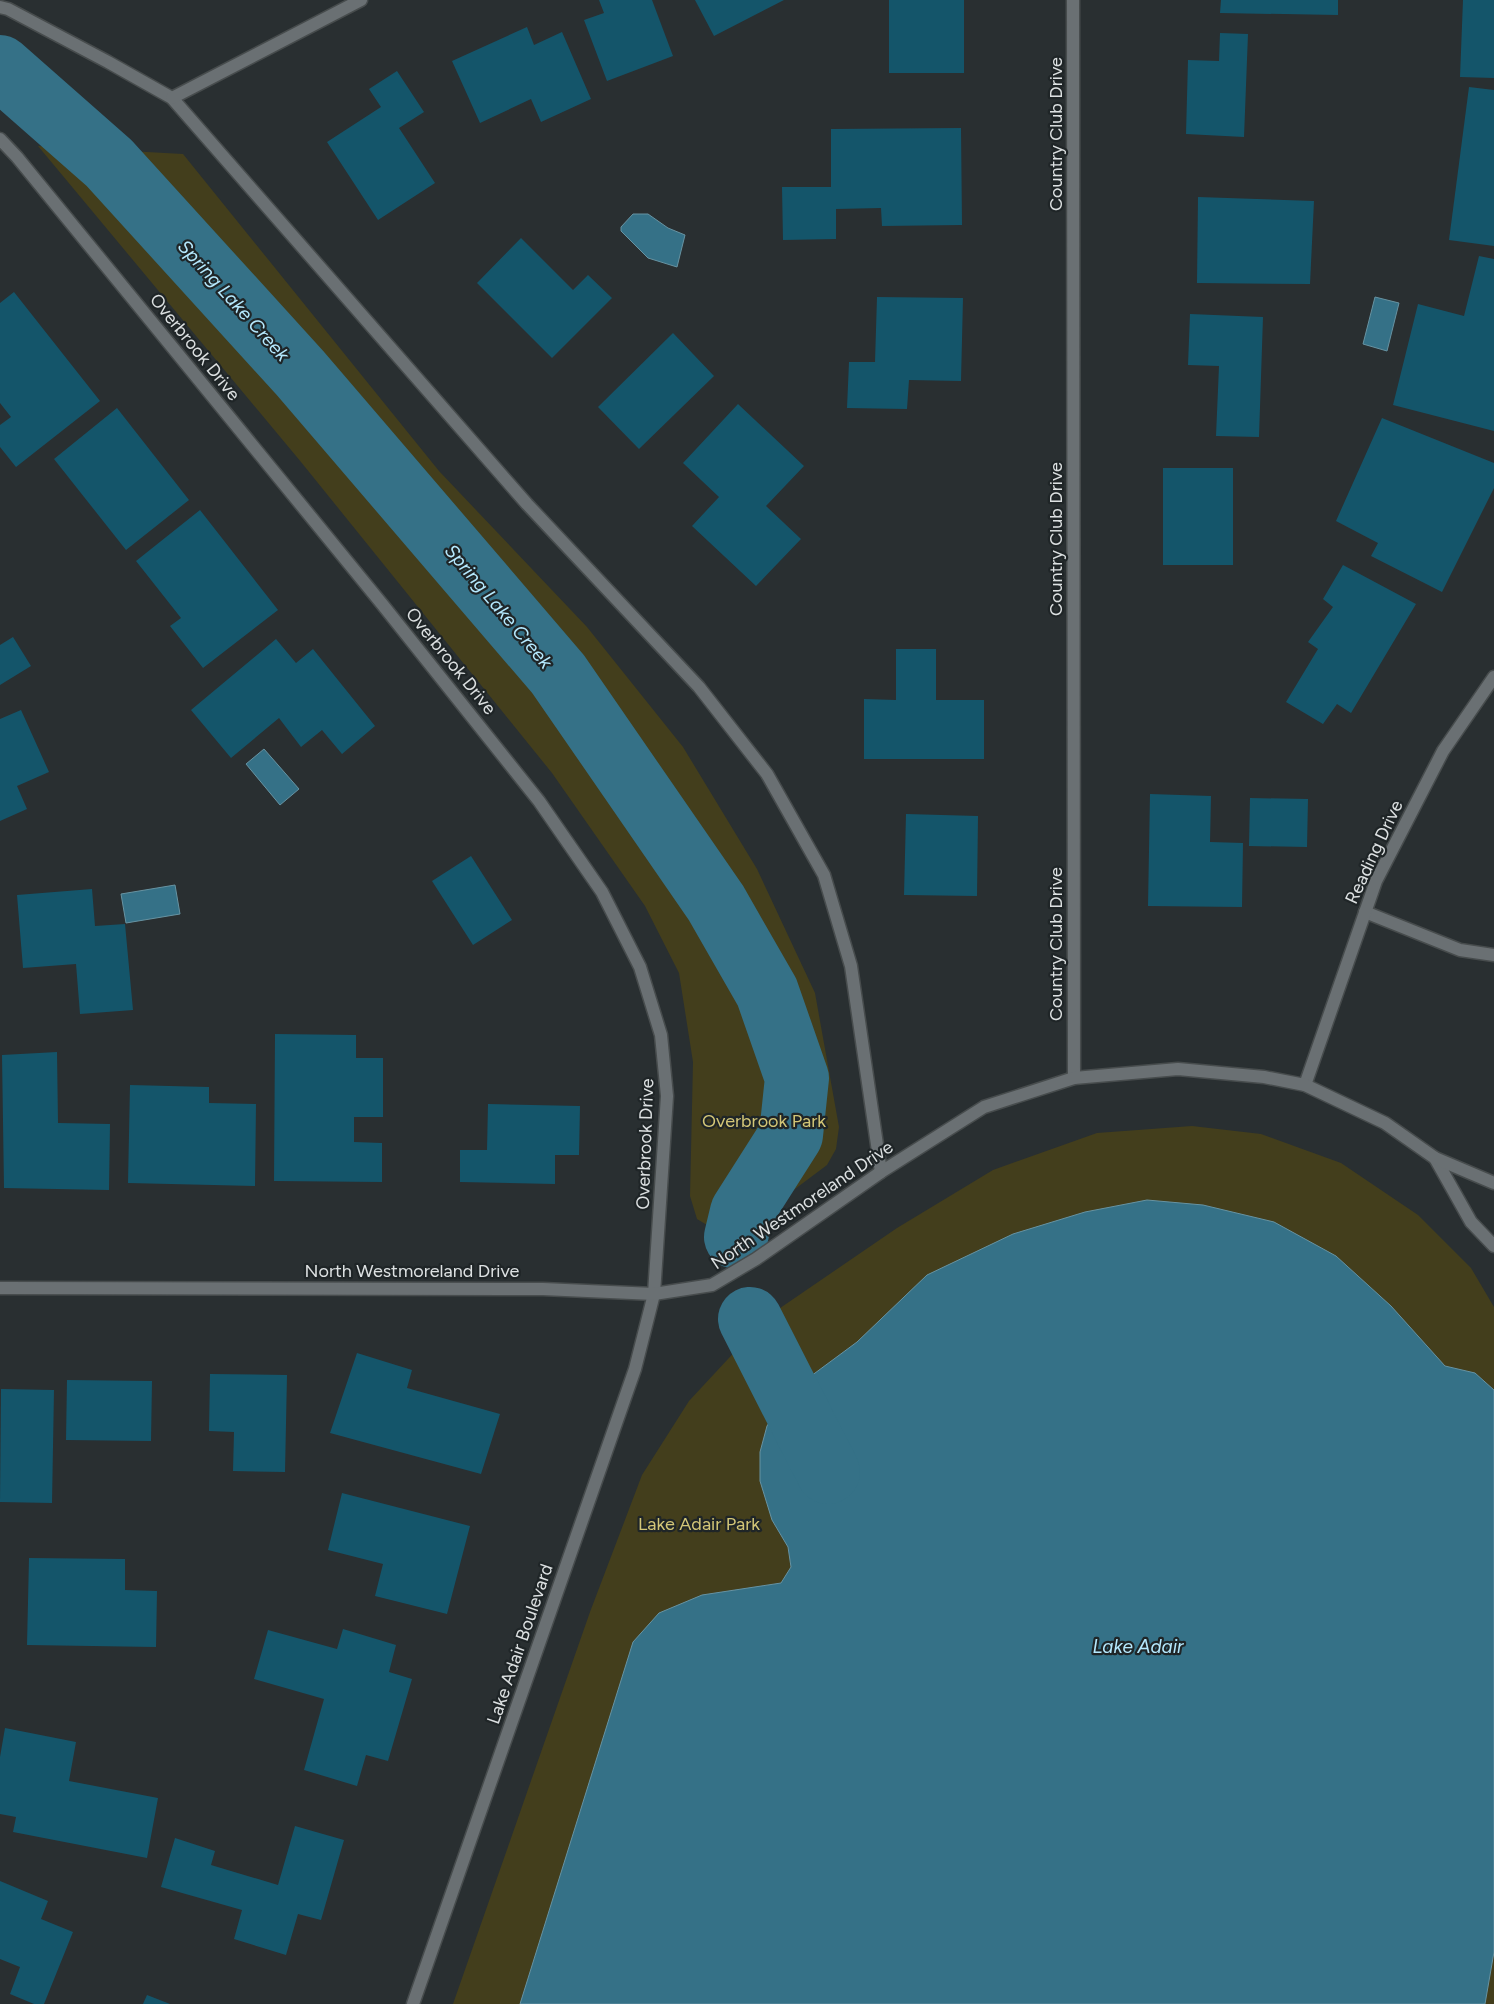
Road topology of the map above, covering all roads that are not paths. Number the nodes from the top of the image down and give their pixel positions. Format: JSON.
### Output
{"nodes":[{"id":1,"x":361,"y":0,"type":"edge"},
{"id":2,"x":1073,"y":0,"type":"edge"},
{"id":3,"x":0,"y":7,"type":"edge"},
{"id":4,"x":172,"y":98,"type":"junction"},
{"id":5,"x":0,"y":139,"type":"edge"},
{"id":6,"x":1494,"y":676,"type":"edge"},
{"id":7,"x":1365,"y":912,"type":"junction"},
{"id":8,"x":1494,"y":954,"type":"edge"},
{"id":9,"x":1074,"y":1078,"type":"junction"},
{"id":10,"x":1305,"y":1085,"type":"junction"},
{"id":11,"x":1435,"y":1158,"type":"junction"},
{"id":12,"x":880,"y":1172,"type":"junction"},
{"id":13,"x":1494,"y":1183,"type":"edge"},
{"id":14,"x":1494,"y":1246,"type":"edge"},
{"id":15,"x":0,"y":1288,"type":"edge"},
{"id":16,"x":654,"y":1294,"type":"junction"},
{"id":17,"x":413,"y":2004,"type":"edge"}],
"edges":[{"from":1,"to":4,"type":"street"},
{"from":2,"to":9,"type":"street","name":"Country Club Drive"},
{"from":3,"to":4,"type":"street"},
{"from":4,"to":12,"type":"street"},
{"from":5,"to":16,"type":"street","name":"Overbrook Drive"},
{"from":6,"to":7,"type":"street","name":"Reading Drive"},
{"from":7,"to":8,"type":"street"},
{"from":7,"to":10,"type":"street","name":"Reading Drive"},
{"from":9,"to":10,"type":"street","name":"North Westmoreland Drive"},
{"from":9,"to":12,"type":"street","name":"North Westmoreland Drive"},
{"from":10,"to":11,"type":"street","name":"North Westmoreland Drive"},
{"from":11,"to":13,"type":"street","name":"North Westmoreland Drive"},
{"from":11,"to":14,"type":"street","name":"North Westmoreland Drive"},
{"from":12,"to":16,"type":"street","name":"North Westmoreland Drive"},
{"from":15,"to":16,"type":"street","name":"North Westmoreland Drive"},
{"from":16,"to":17,"type":"street","name":"Lake Adair Boulevard"}]}
